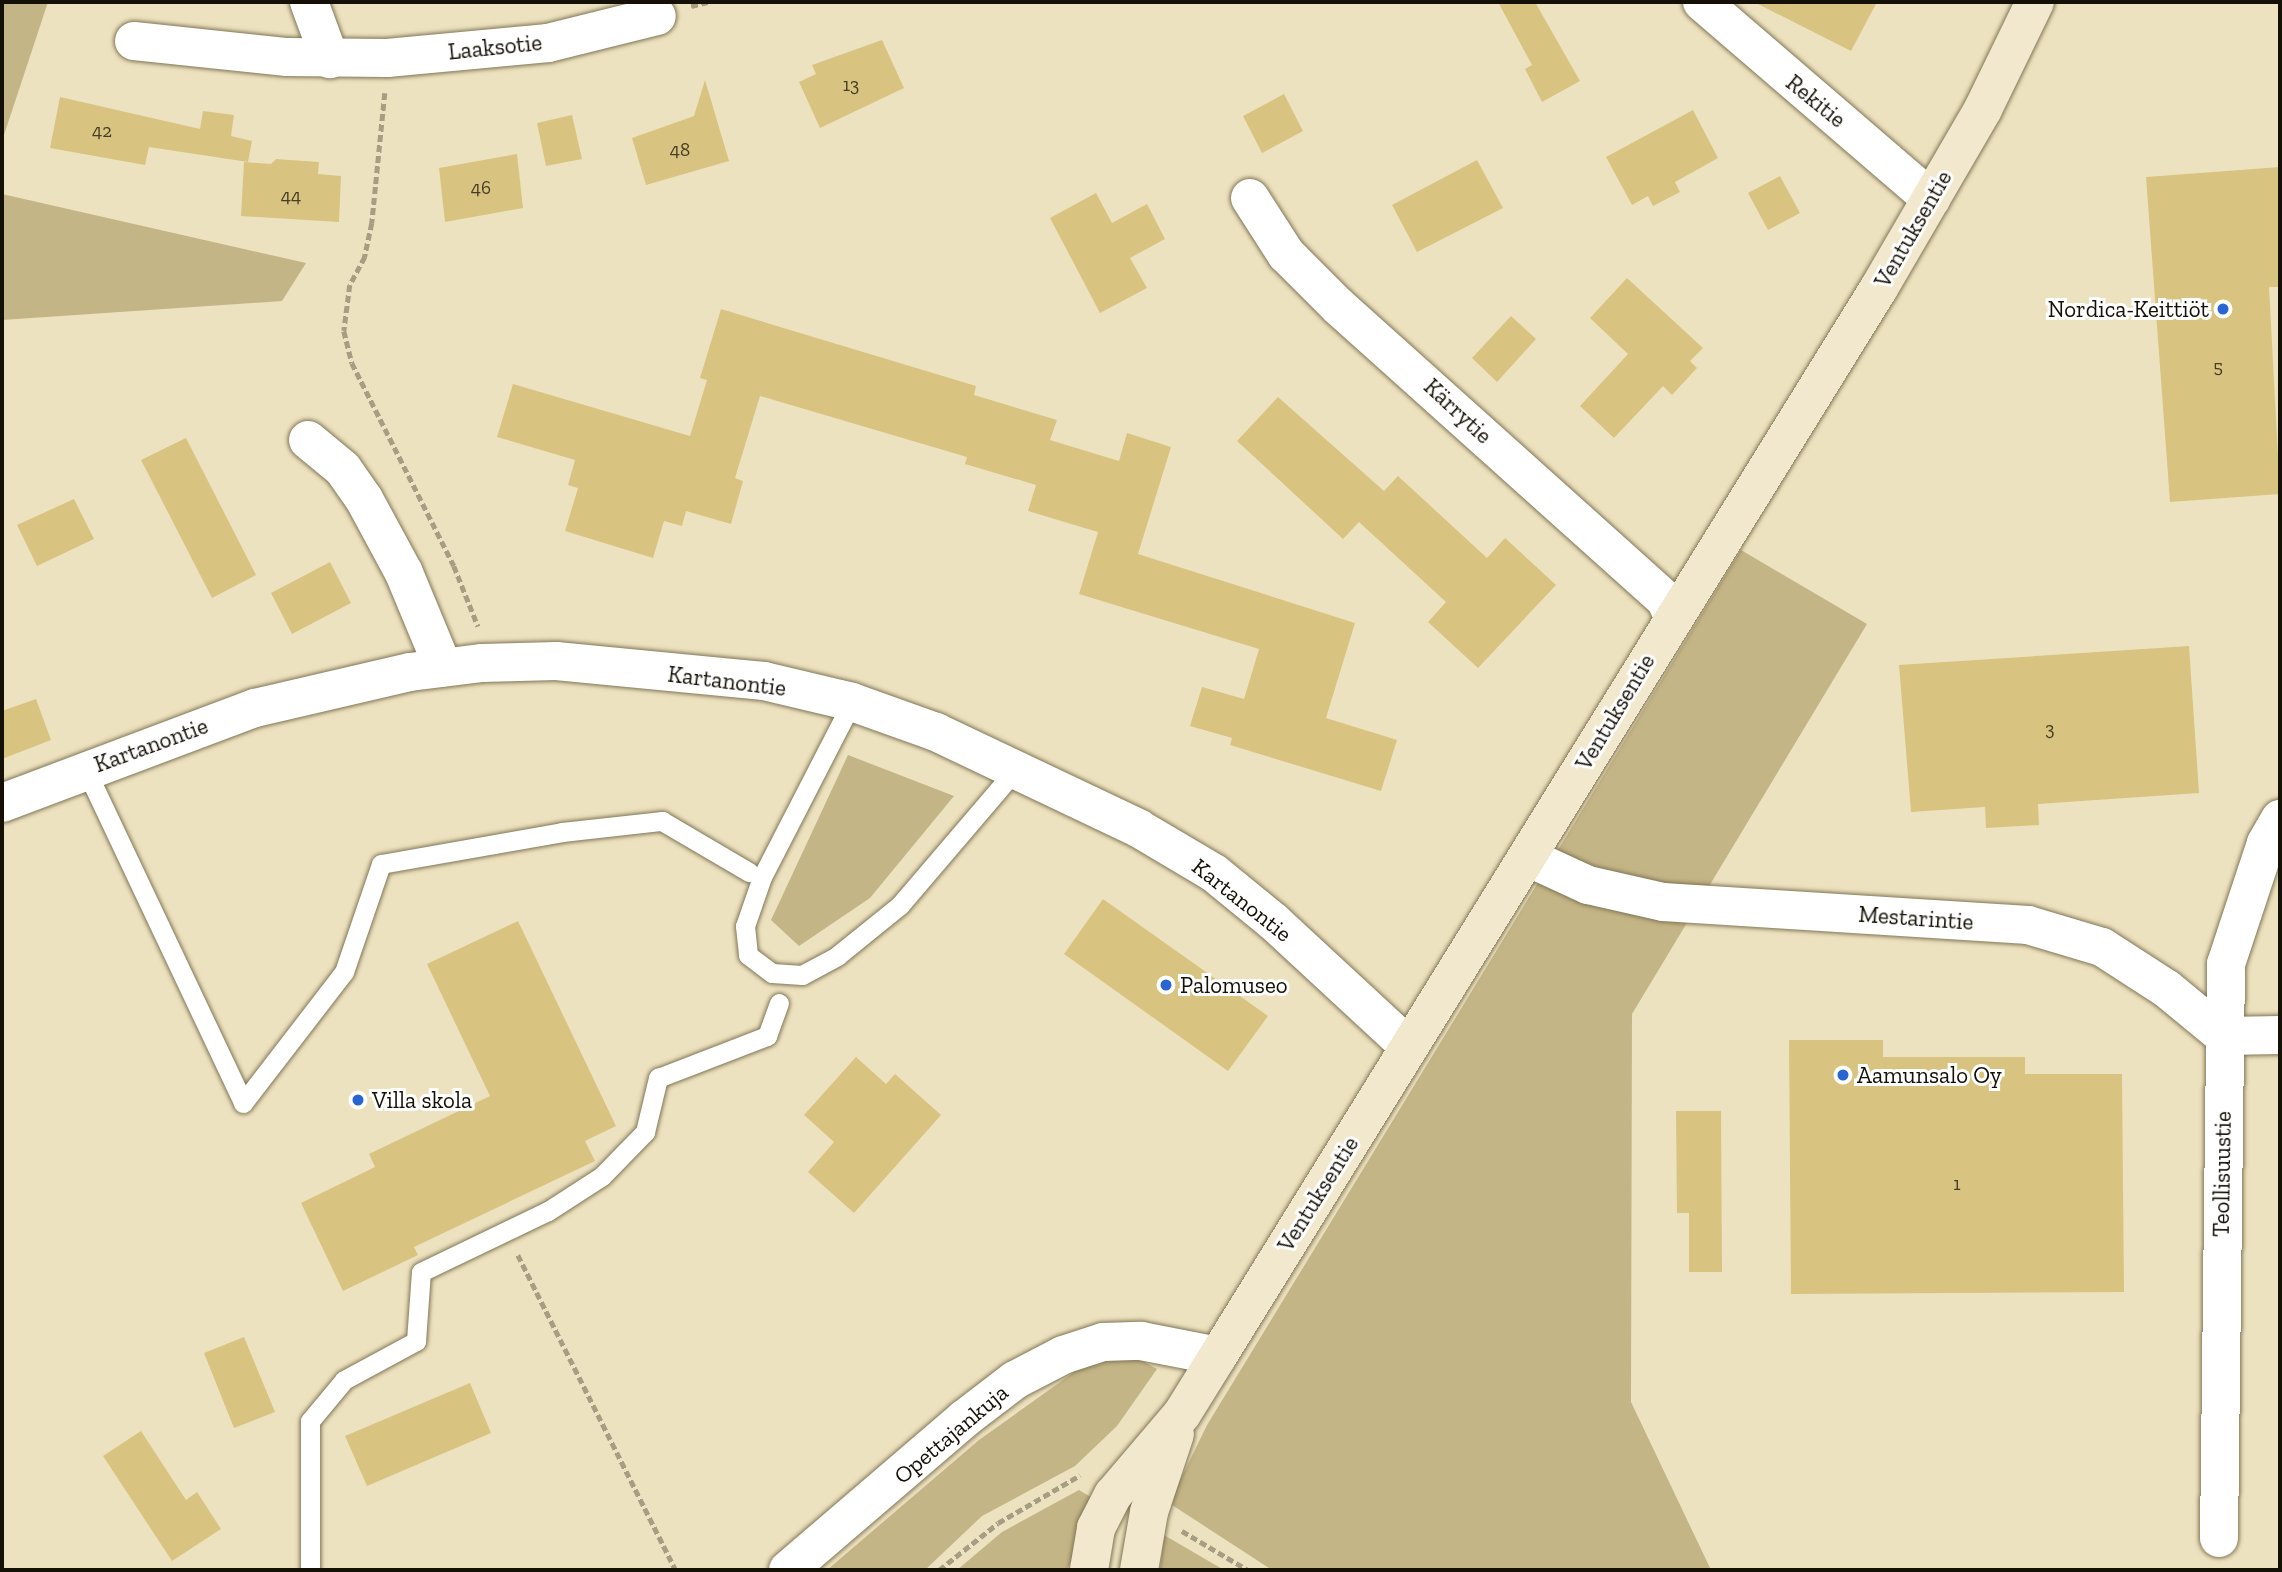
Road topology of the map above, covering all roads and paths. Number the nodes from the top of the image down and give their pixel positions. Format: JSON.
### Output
{"nodes":[{"id":1,"x":309,"y":2,"type":"edge"},
{"id":2,"x":1702,"y":2,"type":"edge"},
{"id":3,"x":2035,"y":2,"type":"edge"},
{"id":4,"x":657,"y":16,"type":"dead end"},
{"id":5,"x":134,"y":41,"type":"dead end"},
{"id":6,"x":387,"y":58,"type":"junction"},
{"id":7,"x":330,"y":59,"type":"junction"},
{"id":8,"x":1250,"y":198,"type":"dead end"},
{"id":9,"x":1931,"y":199,"type":"junction"},
{"id":10,"x":308,"y":440,"type":"dead end"},
{"id":11,"x":1673,"y":616,"type":"junction"},
{"id":12,"x":482,"y":663,"type":"junction"},
{"id":13,"x":443,"y":667,"type":"junction"},
{"id":14,"x":852,"y":702,"type":"junction"},
{"id":15,"x":85,"y":768,"type":"junction"},
{"id":16,"x":1016,"y":769,"type":"junction"},
{"id":17,"x":2,"y":803,"type":"edge"},
{"id":18,"x":2280,"y":819,"type":"edge"},
{"id":19,"x":1527,"y":857,"type":"junction"},
{"id":20,"x":749,"y":872,"type":"dead end"},
{"id":21,"x":779,"y":1003,"type":"dead end"},
{"id":22,"x":2280,"y":1035,"type":"edge"},
{"id":23,"x":2224,"y":1037,"type":"junction"},
{"id":24,"x":1409,"y":1048,"type":"junction"},
{"id":25,"x":506,"y":1233,"type":"junction"},
{"id":26,"x":1218,"y":1356,"type":"junction"},
{"id":27,"x":1182,"y":1413,"type":"junction"},
{"id":28,"x":1088,"y":1471,"type":"dead end"},
{"id":29,"x":2219,"y":1538,"type":"dead end"},
{"id":30,"x":310,"y":1570,"type":"edge"},
{"id":31,"x":676,"y":1570,"type":"edge"},
{"id":32,"x":788,"y":1570,"type":"edge"},
{"id":33,"x":939,"y":1570,"type":"edge"},
{"id":34,"x":1089,"y":1570,"type":"edge"},
{"id":35,"x":1139,"y":1570,"type":"edge"}],
"edges":[{"from":1,"to":7,"type":"street"},
{"from":2,"to":9,"type":"street","name":"Rekitie"},
{"from":3,"to":9,"type":"main road","name":"Ventuksentie"},
{"from":4,"to":6,"type":"street","name":"Laaksotie"},
{"from":5,"to":7,"type":"street","name":"Laaksotie"},
{"from":6,"to":7,"type":"street","name":"Laaksotie"},
{"from":6,"to":12,"type":"path"},
{"from":8,"to":11,"type":"street","name":"Kärrytie"},
{"from":9,"to":11,"type":"main road","name":"Ventuksentie"},
{"from":10,"to":13,"type":"street"},
{"from":11,"to":19,"type":"main road","name":"Ventuksentie"},
{"from":12,"to":13,"type":"street","name":"Kartanontie"},
{"from":12,"to":14,"type":"street","name":"Kartanontie"},
{"from":13,"to":15,"type":"street","name":"Kartanontie"},
{"from":14,"to":16,"type":"street","name":"Kartanontie"},
{"from":14,"to":16,"type":"lane"},
{"from":15,"to":17,"type":"street","name":"Kartanontie"},
{"from":15,"to":20,"type":"lane"},
{"from":16,"to":24,"type":"street","name":"Kartanontie"},
{"from":18,"to":23,"type":"street","name":"Teollisuustie"},
{"from":19,"to":23,"type":"street","name":"Mestarintie"},
{"from":19,"to":24,"type":"main road","name":"Ventuksentie"},
{"from":21,"to":25,"type":"lane"},
{"from":22,"to":23,"type":"street"},
{"from":23,"to":29,"type":"street","name":"Teollisuustie"},
{"from":24,"to":26,"type":"main road","name":"Ventuksentie"},
{"from":25,"to":30,"type":"lane"},
{"from":25,"to":31,"type":"path"},
{"from":26,"to":27,"type":"main road","name":"Ventuksentie"},
{"from":26,"to":32,"type":"street","name":"Opettajankuja"},
{"from":27,"to":34,"type":"main road","name":"Ventuksentie"},
{"from":27,"to":35,"type":"main road","name":"Ventuksentie"},
{"from":28,"to":33,"type":"path"}]}
